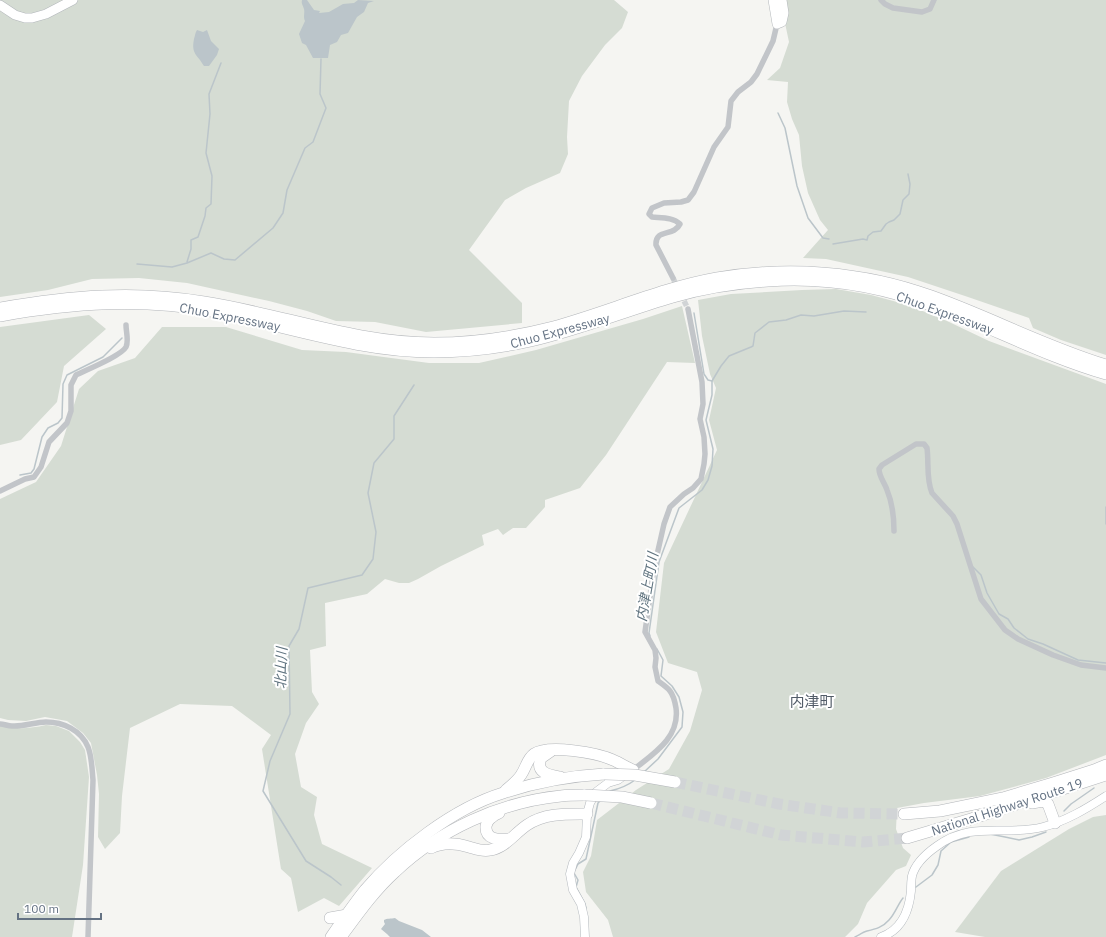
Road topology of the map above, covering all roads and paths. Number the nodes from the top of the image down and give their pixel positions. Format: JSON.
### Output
{"nodes":[{"id":1,"x":73,"y":0,"type":"edge"},
{"id":2,"x":773,"y":0,"type":"edge"},
{"id":3,"x":782,"y":0,"type":"edge"},
{"id":4,"x":881,"y":0,"type":"edge"},
{"id":5,"x":934,"y":0,"type":"edge"},
{"id":6,"x":0,"y":5,"type":"edge"},
{"id":7,"x":777,"y":24,"type":"junction"},
{"id":8,"x":673,"y":278,"type":"tunnel mouth"},
{"id":9,"x":0,"y":308,"type":"edge"},
{"id":10,"x":688,"y":308,"type":"tunnel mouth"},
{"id":11,"x":0,"y":316,"type":"edge"},
{"id":12,"x":126,"y":325,"type":"dead end"},
{"id":13,"x":1106,"y":365,"type":"edge"},
{"id":14,"x":1106,"y":374,"type":"edge"},
{"id":15,"x":0,"y":491,"type":"edge"},
{"id":16,"x":894,"y":531,"type":"dead end"},
{"id":17,"x":1106,"y":668,"type":"edge"},
{"id":18,"x":0,"y":724,"type":"edge"},
{"id":19,"x":553,"y":750,"type":"junction"},
{"id":20,"x":1106,"y":765,"type":"edge"},
{"id":21,"x":633,"y":770,"type":"junction"},
{"id":22,"x":1106,"y":775,"type":"edge"},
{"id":23,"x":563,"y":778,"type":"junction"},
{"id":24,"x":675,"y":782,"type":"tunnel mouth"},
{"id":25,"x":1082,"y":782,"type":"junction"},
{"id":26,"x":502,"y":793,"type":"junction"},
{"id":27,"x":1106,"y":796,"type":"edge"},
{"id":28,"x":651,"y":804,"type":"tunnel mouth"},
{"id":29,"x":1048,"y":804,"type":"junction"},
{"id":30,"x":1013,"y":805,"type":"junction"},
{"id":31,"x":512,"y":806,"type":"junction"},
{"id":32,"x":587,"y":814,"type":"junction"},
{"id":33,"x":904,"y":814,"type":"tunnel mouth"},
{"id":34,"x":1055,"y":823,"type":"junction"},
{"id":35,"x":907,"y":838,"type":"tunnel mouth"},
{"id":36,"x":509,"y":839,"type":"junction"},
{"id":37,"x":410,"y":858,"type":"junction"},
{"id":38,"x":348,"y":914,"type":"junction"},
{"id":39,"x":330,"y":918,"type":"dead end"},
{"id":40,"x":88,"y":937,"type":"edge"},
{"id":41,"x":331,"y":937,"type":"edge"},
{"id":42,"x":341,"y":937,"type":"edge"},
{"id":43,"x":585,"y":937,"type":"edge"},
{"id":44,"x":881,"y":937,"type":"edge"}],
"edges":[{"from":1,"to":6,"type":"main road"},
{"from":2,"to":7,"type":"main road"},
{"from":3,"to":7,"type":"main road"},
{"from":4,"to":5,"type":"street"},
{"from":7,"to":8,"type":"street"},
{"from":9,"to":13,"type":"highway","name":"Chuo Expressway"},
{"from":10,"to":21,"type":"street"},
{"from":11,"to":14,"type":"highway","name":"Chuo Expressway"},
{"from":12,"to":15,"type":"street"},
{"from":16,"to":17,"type":"street"},
{"from":18,"to":40,"type":"street"},
{"from":19,"to":21,"type":"highway"},
{"from":19,"to":23,"type":"highway"},
{"from":19,"to":26,"type":"highway"},
{"from":20,"to":33,"type":"highway","name":"National Highway Route 19"},
{"from":21,"to":32,"type":"main road"},
{"from":22,"to":25,"type":"highway","name":"National Highway Route 19"},
{"from":23,"to":24,"type":"highway","bridge":true},
{"from":23,"to":26,"type":"highway"},
{"from":25,"to":29,"type":"highway"},
{"from":25,"to":30,"type":"highway","name":"National Highway Route 19"},
{"from":26,"to":38,"type":"highway"},
{"from":27,"to":34,"type":"main road"},
{"from":28,"to":31,"type":"highway","bridge":true},
{"from":29,"to":30,"type":"highway"},
{"from":29,"to":34,"type":"highway"},
{"from":30,"to":35,"type":"highway","name":"National Highway Route 19"},
{"from":31,"to":36,"type":"highway"},
{"from":31,"to":37,"type":"highway"},
{"from":32,"to":36,"type":"highway"},
{"from":32,"to":43,"type":"main road"},
{"from":34,"to":44,"type":"main road"},
{"from":36,"to":37,"type":"highway"},
{"from":37,"to":42,"type":"highway"},
{"from":38,"to":39,"type":"highway"},
{"from":38,"to":41,"type":"highway"}]}
